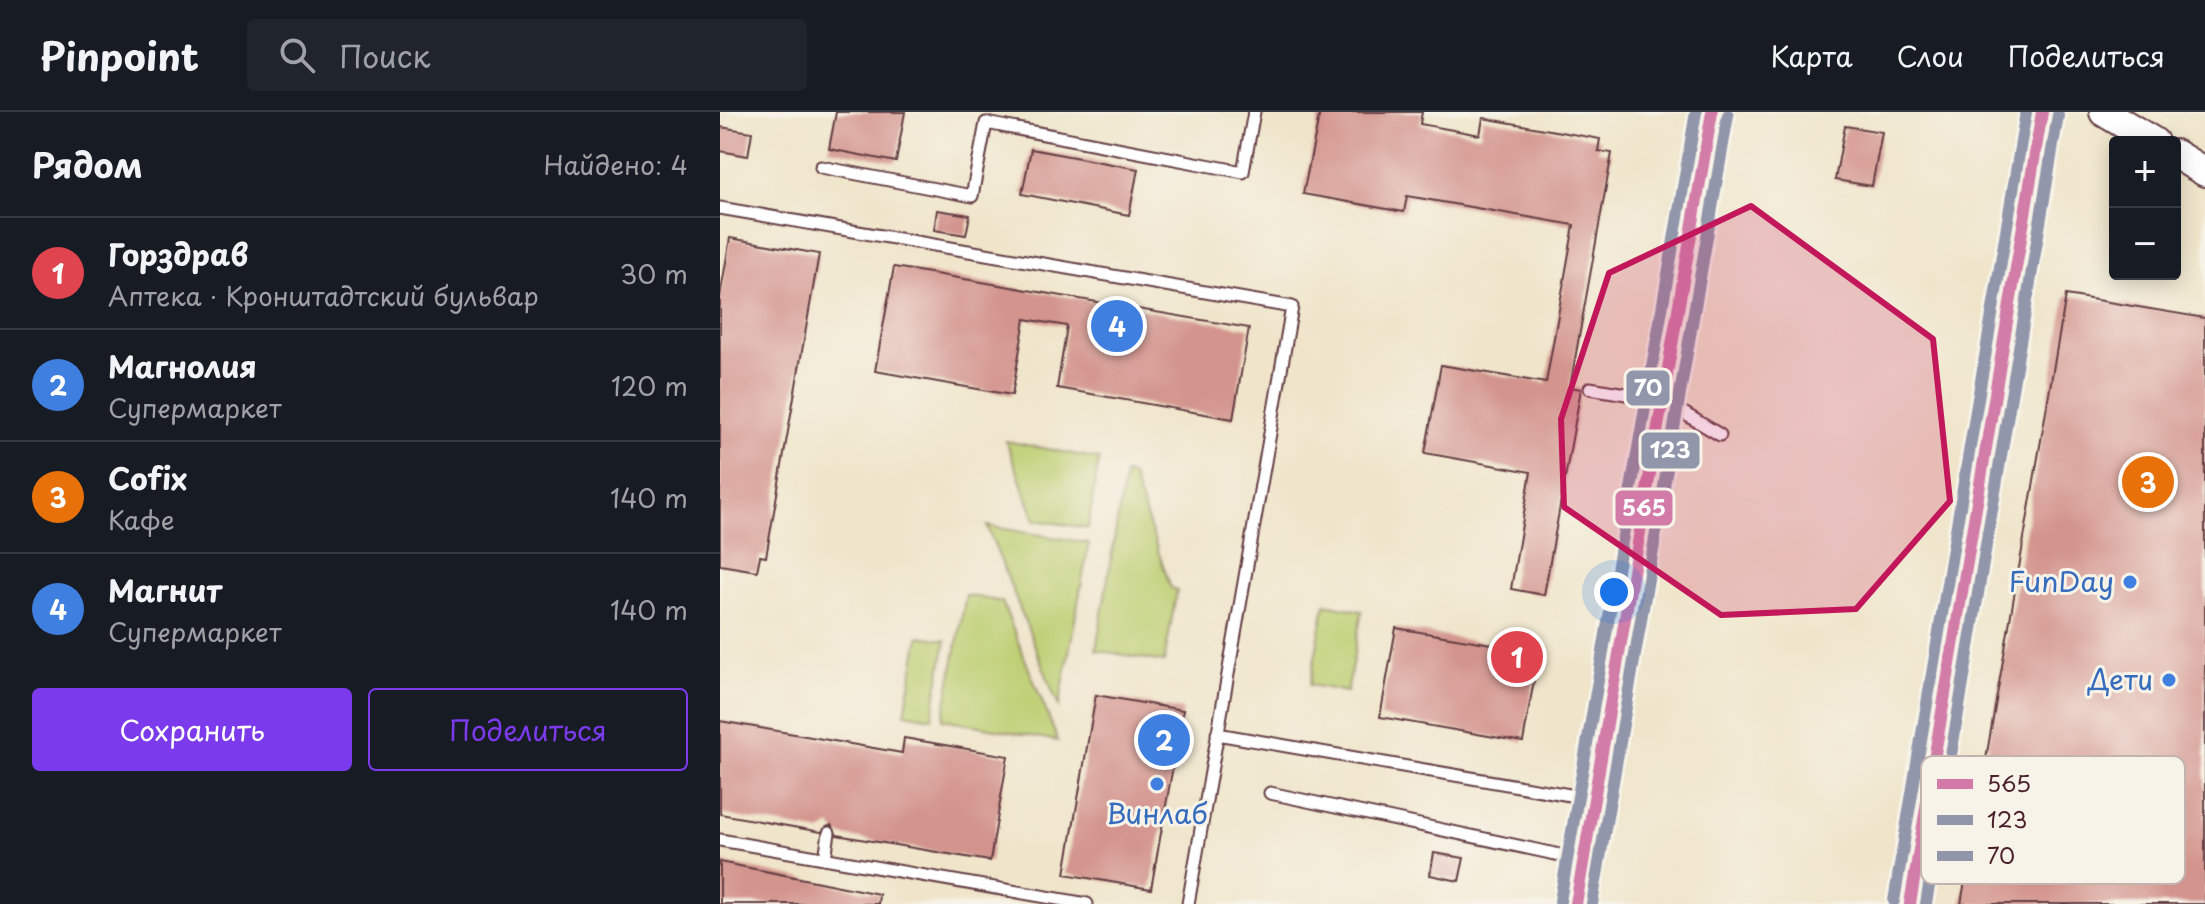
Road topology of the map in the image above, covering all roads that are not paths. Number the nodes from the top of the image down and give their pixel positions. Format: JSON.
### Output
{"nodes":[{"id":1,"x":1254,"y":112,"type":"edge"},
{"id":2,"x":1712,"y":112,"type":"edge"},
{"id":3,"x":2042,"y":112,"type":"edge"},
{"id":4,"x":2104,"y":112,"type":"edge"},
{"id":5,"x":2144,"y":136,"type":"edge"},
{"id":6,"x":2181,"y":158,"type":"edge"},
{"id":7,"x":821,"y":167,"type":"dead end"},
{"id":8,"x":2205,"y":172,"type":"edge"},
{"id":9,"x":720,"y":208,"type":"edge"},
{"id":10,"x":1590,"y":388,"type":"dead end"},
{"id":11,"x":1662,"y":400,"type":"junction"},
{"id":12,"x":1720,"y":435,"type":"dead end"},
{"id":13,"x":1217,"y":734,"type":"junction"},
{"id":14,"x":1935,"y":756,"type":"edge"},
{"id":15,"x":1270,"y":793,"type":"dead end"},
{"id":16,"x":1593,"y":799,"type":"junction"},
{"id":17,"x":829,"y":833,"type":"dead end"},
{"id":18,"x":1921,"y":838,"type":"edge"},
{"id":19,"x":720,"y":840,"type":"edge"},
{"id":20,"x":825,"y":858,"type":"junction"},
{"id":21,"x":1583,"y":860,"type":"junction"},
{"id":22,"x":1087,"y":904,"type":"edge"},
{"id":23,"x":1188,"y":904,"type":"edge"},
{"id":24,"x":1576,"y":904,"type":"edge"},
{"id":25,"x":1910,"y":904,"type":"edge"}],
"edges":[{"from":1,"to":7,"type":"lane"},
{"from":2,"to":11,"type":"main road"},
{"from":3,"to":14,"type":"main road"},
{"from":4,"to":5,"type":"street"},
{"from":6,"to":8,"type":"street"},
{"from":9,"to":13,"type":"lane"},
{"from":10,"to":11,"type":"lane"},
{"from":11,"to":12,"type":"lane"},
{"from":11,"to":16,"type":"main road"},
{"from":13,"to":16,"type":"lane"},
{"from":13,"to":23,"type":"lane"},
{"from":15,"to":21,"type":"lane"},
{"from":16,"to":21,"type":"main road"},
{"from":17,"to":20,"type":"lane"},
{"from":18,"to":25,"type":"main road"},
{"from":19,"to":20,"type":"lane"},
{"from":20,"to":22,"type":"lane"},
{"from":21,"to":24,"type":"main road"}]}
